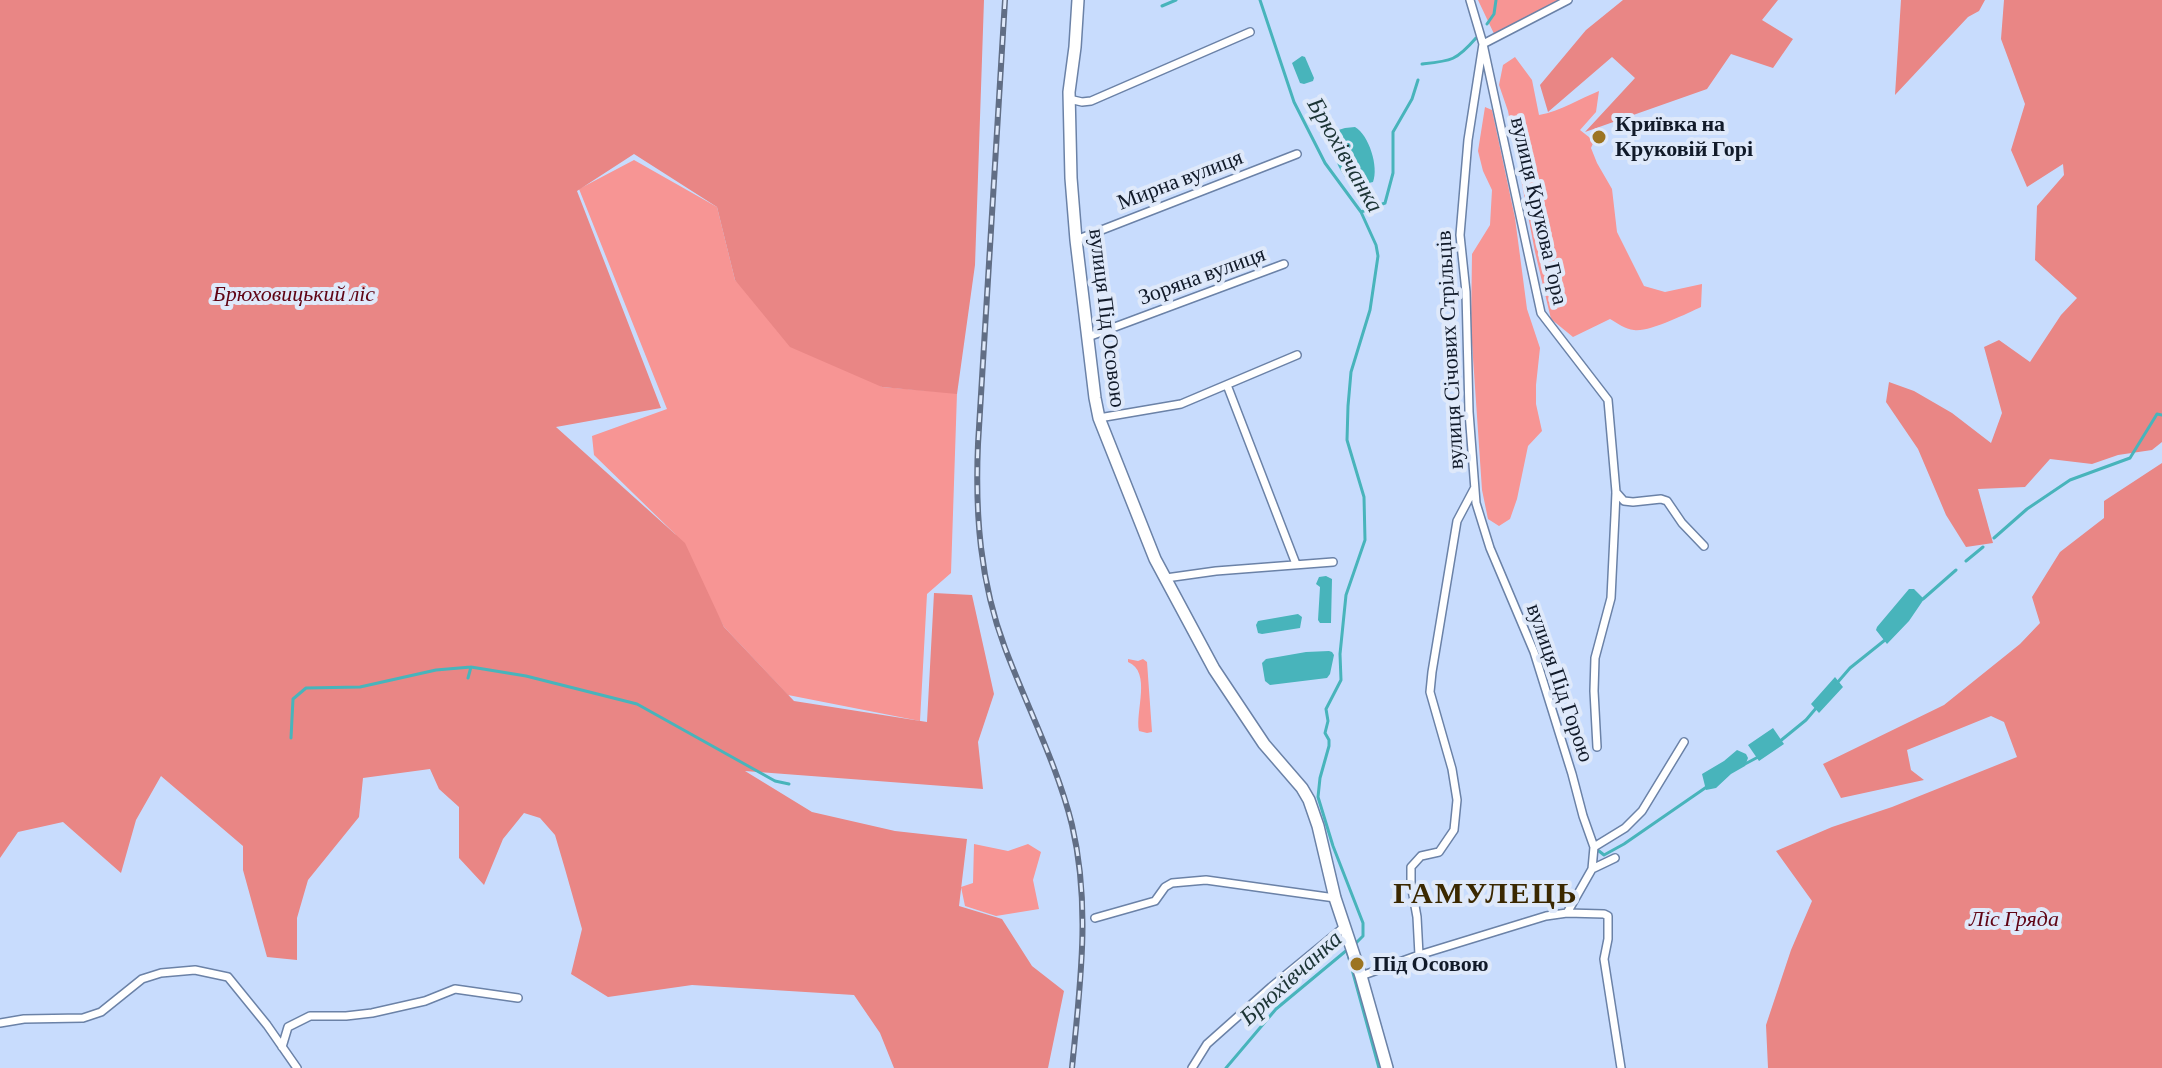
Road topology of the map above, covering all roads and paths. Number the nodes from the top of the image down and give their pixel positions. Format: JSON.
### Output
{"nodes":[{"id":1,"x":1078,"y":0,"type":"edge"},
{"id":2,"x":1470,"y":0,"type":"edge"},
{"id":3,"x":1568,"y":0,"type":"edge"},
{"id":4,"x":1250,"y":32,"type":"dead end"},
{"id":5,"x":1483,"y":44,"type":"junction"},
{"id":6,"x":1069,"y":99,"type":"junction"},
{"id":7,"x":1297,"y":154,"type":"dead end"},
{"id":8,"x":1076,"y":240,"type":"junction"},
{"id":9,"x":1284,"y":264,"type":"dead end"},
{"id":10,"x":1088,"y":337,"type":"junction"},
{"id":11,"x":1297,"y":355,"type":"dead end"},
{"id":12,"x":1227,"y":385,"type":"junction"},
{"id":13,"x":1099,"y":418,"type":"junction"},
{"id":14,"x":1475,"y":487,"type":"junction"},
{"id":15,"x":1616,"y":492,"type":"junction"},
{"id":16,"x":1704,"y":546,"type":"dead end"},
{"id":17,"x":1333,"y":562,"type":"dead end"},
{"id":18,"x":1296,"y":564,"type":"junction"},
{"id":19,"x":1166,"y":578,"type":"junction"},
{"id":20,"x":1684,"y":742,"type":"dead end"},
{"id":21,"x":1597,"y":747,"type":"dead end"},
{"id":22,"x":1594,"y":847,"type":"junction"},
{"id":23,"x":1615,"y":858,"type":"dead end"},
{"id":24,"x":1592,"y":869,"type":"junction"},
{"id":25,"x":1335,"y":898,"type":"junction"},
{"id":26,"x":1567,"y":913,"type":"junction"},
{"id":27,"x":1095,"y":918,"type":"dead end"},
{"id":28,"x":1346,"y":932,"type":"junction"},
{"id":29,"x":1419,"y":955,"type":"junction"},
{"id":30,"x":1361,"y":976,"type":"junction"},
{"id":31,"x":518,"y":998,"type":"dead end"},
{"id":32,"x":0,"y":1023,"type":"edge"},
{"id":33,"x":282,"y":1047,"type":"junction"},
{"id":34,"x":297,"y":1068,"type":"edge"},
{"id":35,"x":1192,"y":1068,"type":"edge"},
{"id":36,"x":1387,"y":1068,"type":"edge"},
{"id":37,"x":1621,"y":1068,"type":"edge"}],
"edges":[{"from":1,"to":6,"type":"street","name":"вулиця Під Осовою"},
{"from":2,"to":5,"type":"street","name":"вулиця Січових Стрільців"},
{"from":3,"to":5,"type":"street"},
{"from":4,"to":6,"type":"street"},
{"from":5,"to":14,"type":"street","name":"вулиця Січових Стрільців"},
{"from":5,"to":15,"type":"street","name":"вулиця Крукова Гора"},
{"from":6,"to":8,"type":"street","name":"вулиця Під Осовою"},
{"from":7,"to":8,"type":"street","name":"Мирна вулиця"},
{"from":8,"to":10,"type":"street","name":"вулиця Під Осовою"},
{"from":9,"to":10,"type":"street","name":"Зоряна вулиця"},
{"from":10,"to":13,"type":"street","name":"вулиця Під Осовою"},
{"from":11,"to":12,"type":"street"},
{"from":12,"to":13,"type":"street"},
{"from":12,"to":18,"type":"street"},
{"from":13,"to":19,"type":"street","name":"вулиця Під Осовою"},
{"from":14,"to":22,"type":"street","name":"вулиця Під Горою"},
{"from":14,"to":29,"type":"street","name":"вулиця Січових Стрільців"},
{"from":15,"to":16,"type":"street"},
{"from":15,"to":21,"type":"street","name":"вулиця Крукова Гора"},
{"from":17,"to":18,"type":"street"},
{"from":18,"to":19,"type":"street"},
{"from":19,"to":25,"type":"street","name":"вулиця Під Осовою"},
{"from":20,"to":22,"type":"street"},
{"from":22,"to":24,"type":"street"},
{"from":23,"to":24,"type":"street"},
{"from":24,"to":26,"type":"street"},
{"from":25,"to":27,"type":"street"},
{"from":25,"to":28,"type":"street","name":"вулиця Під Осовою"},
{"from":26,"to":29,"type":"street"},
{"from":26,"to":37,"type":"street"},
{"from":28,"to":30,"type":"street","name":"вулиця Під Осовою"},
{"from":28,"to":35,"type":"street"},
{"from":29,"to":30,"type":"street"},
{"from":30,"to":36,"type":"street","name":"вулиця Під Осовою"},
{"from":31,"to":33,"type":"street"},
{"from":32,"to":33,"type":"street"},
{"from":33,"to":34,"type":"street"}]}
